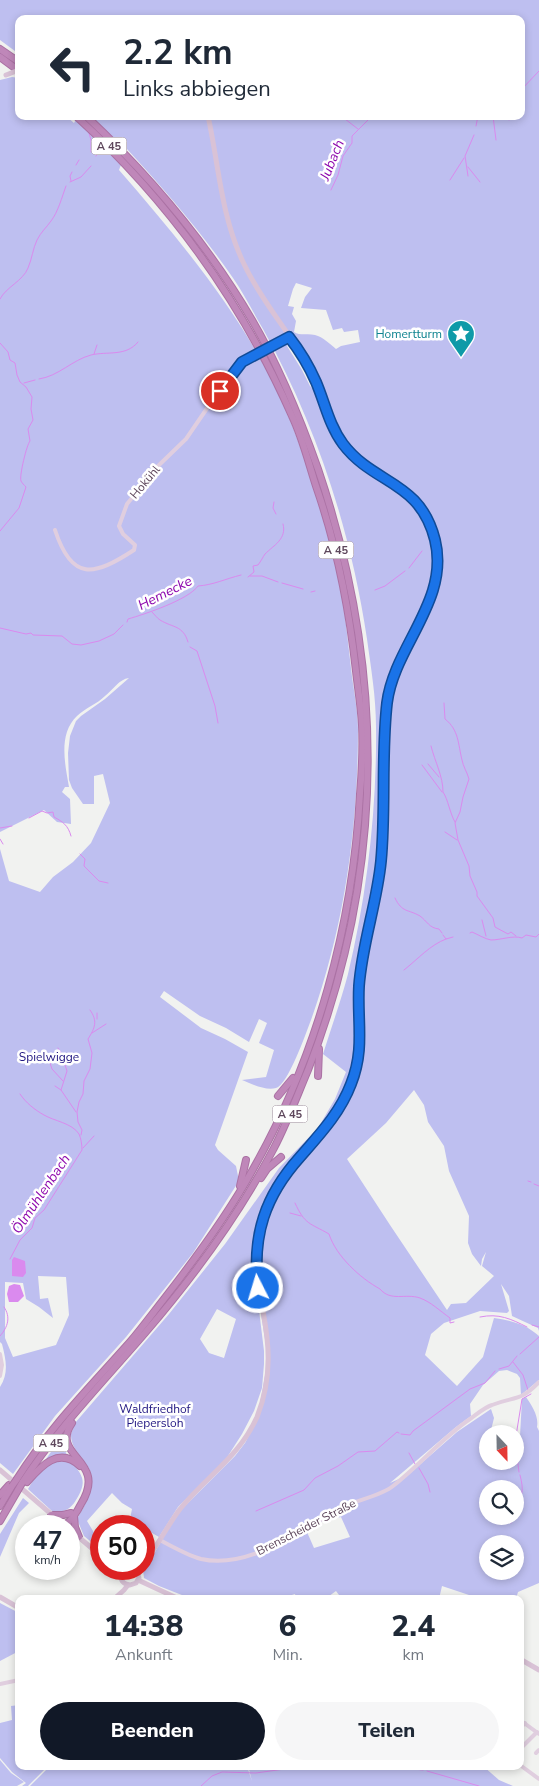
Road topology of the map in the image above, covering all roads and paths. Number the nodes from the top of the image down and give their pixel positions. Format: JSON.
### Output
{"nodes":[{"id":1,"x":0,"y":49,"type":"edge"},
{"id":2,"x":0,"y":57,"type":"edge"},
{"id":3,"x":15,"y":59,"type":"edge"},
{"id":4,"x":15,"y":67,"type":"edge"},
{"id":5,"x":15,"y":72,"type":"edge"},
{"id":6,"x":3,"y":76,"type":"edge"},
{"id":7,"x":80,"y":120,"type":"edge"},
{"id":8,"x":90,"y":120,"type":"edge"},
{"id":9,"x":209,"y":120,"type":"edge"},
{"id":10,"x":142,"y":176,"type":"junction"},
{"id":11,"x":289,"y":337,"type":"junction"},
{"id":12,"x":55,"y":530,"type":"dead end"},
{"id":13,"x":322,"y":1033,"type":"junction"},
{"id":14,"x":305,"y":1057,"type":"junction"},
{"id":15,"x":318,"y":1076,"type":"dead end"},
{"id":16,"x":278,"y":1096,"type":"dead end"},
{"id":17,"x":281,"y":1157,"type":"dead end"},
{"id":18,"x":246,"y":1160,"type":"dead end"},
{"id":19,"x":249,"y":1192,"type":"junction"},
{"id":20,"x":234,"y":1200,"type":"junction"},
{"id":21,"x":0,"y":1354,"type":"edge"},
{"id":22,"x":0,"y":1376,"type":"edge"},
{"id":23,"x":539,"y":1382,"type":"edge"},
{"id":24,"x":83,"y":1405,"type":"junction"},
{"id":25,"x":0,"y":1470,"type":"edge"},
{"id":26,"x":20,"y":1480,"type":"junction"},
{"id":27,"x":15,"y":1489,"type":"junction"},
{"id":28,"x":0,"y":1495,"type":"edge"},
{"id":29,"x":0,"y":1506,"type":"edge"},
{"id":30,"x":72,"y":1514,"type":"junction"},
{"id":31,"x":52,"y":1515,"type":"edge"},
{"id":32,"x":63,"y":1515,"type":"edge"},
{"id":33,"x":0,"y":1521,"type":"edge"},
{"id":34,"x":80,"y":1538,"type":"edge"},
{"id":35,"x":160,"y":1540,"type":"junction"},
{"id":36,"x":90,"y":1546,"type":"edge"},
{"id":37,"x":155,"y":1547,"type":"edge"},
{"id":38,"x":121,"y":1580,"type":"edge"},
{"id":39,"x":138,"y":1580,"type":"joint"},
{"id":40,"x":128,"y":1585,"type":"junction"},
{"id":41,"x":118,"y":1595,"type":"edge"},
{"id":42,"x":170,"y":1595,"type":"edge"},
{"id":43,"x":0,"y":1597,"type":"edge"},
{"id":44,"x":15,"y":1606,"type":"edge"},
{"id":45,"x":524,"y":1661,"type":"edge"},
{"id":46,"x":539,"y":1670,"type":"edge"},
{"id":47,"x":15,"y":1681,"type":"edge"},
{"id":48,"x":0,"y":1684,"type":"edge"},
{"id":49,"x":525,"y":1722,"type":"edge"},
{"id":50,"x":538,"y":1733,"type":"edge"},
{"id":51,"x":524,"y":1745,"type":"edge"},
{"id":52,"x":524,"y":1769,"type":"edge"},
{"id":53,"x":539,"y":1779,"type":"edge"}],
"edges":[{"from":1,"to":3,"type":"highway"},
{"from":2,"to":4,"type":"highway"},
{"from":5,"to":6,"type":"main road","bridge":true},
{"from":7,"to":10,"type":"highway","number":"A 45"},
{"from":8,"to":10,"type":"highway","number":"A 45"},
{"from":9,"to":11,"type":"main road"},
{"from":10,"to":13,"type":"highway","number":"A 45"},
{"from":10,"to":14,"type":"highway","number":"A 45"},
{"from":11,"to":12,"type":"street","name":"Hokühl","bridge":true},
{"from":11,"to":35,"type":"main road"},
{"from":13,"to":15,"type":"highway"},
{"from":13,"to":19,"type":"highway","number":"A 45"},
{"from":14,"to":16,"type":"highway"},
{"from":14,"to":20,"type":"highway","number":"A 45"},
{"from":17,"to":19,"type":"highway"},
{"from":18,"to":20,"type":"highway"},
{"from":19,"to":24,"type":"highway","number":"A 45"},
{"from":20,"to":26,"type":"highway","number":"A 45"},
{"from":21,"to":22,"type":"street"},
{"from":23,"to":35,"type":"street","name":"Brenscheider Straße"},
{"from":24,"to":26,"type":"highway","number":"A 45"},
{"from":24,"to":30,"type":"highway"},
{"from":25,"to":31,"type":"main road"},
{"from":26,"to":27,"type":"highway","number":"A 45","bridge":true},
{"from":26,"to":27,"type":"highway","bridge":true},
{"from":26,"to":30,"type":"highway"},
{"from":27,"to":28,"type":"highway"},
{"from":27,"to":29,"type":"highway","number":"A 45"},
{"from":27,"to":33,"type":"highway","number":"A 45"},
{"from":30,"to":32,"type":"highway"},
{"from":34,"to":36,"type":"main road"},
{"from":35,"to":37,"type":"main road"},
{"from":38,"to":40,"type":"main road"},
{"from":39,"to":40,"type":"main road"},
{"from":39,"to":42,"type":"main road"},
{"from":40,"to":41,"type":"main road"},
{"from":43,"to":44,"type":"main road"},
{"from":45,"to":46,"type":"main road"},
{"from":47,"to":48,"type":"street"},
{"from":49,"to":50,"type":"street"},
{"from":50,"to":51,"type":"street"},
{"from":52,"to":53,"type":"street"}]}
